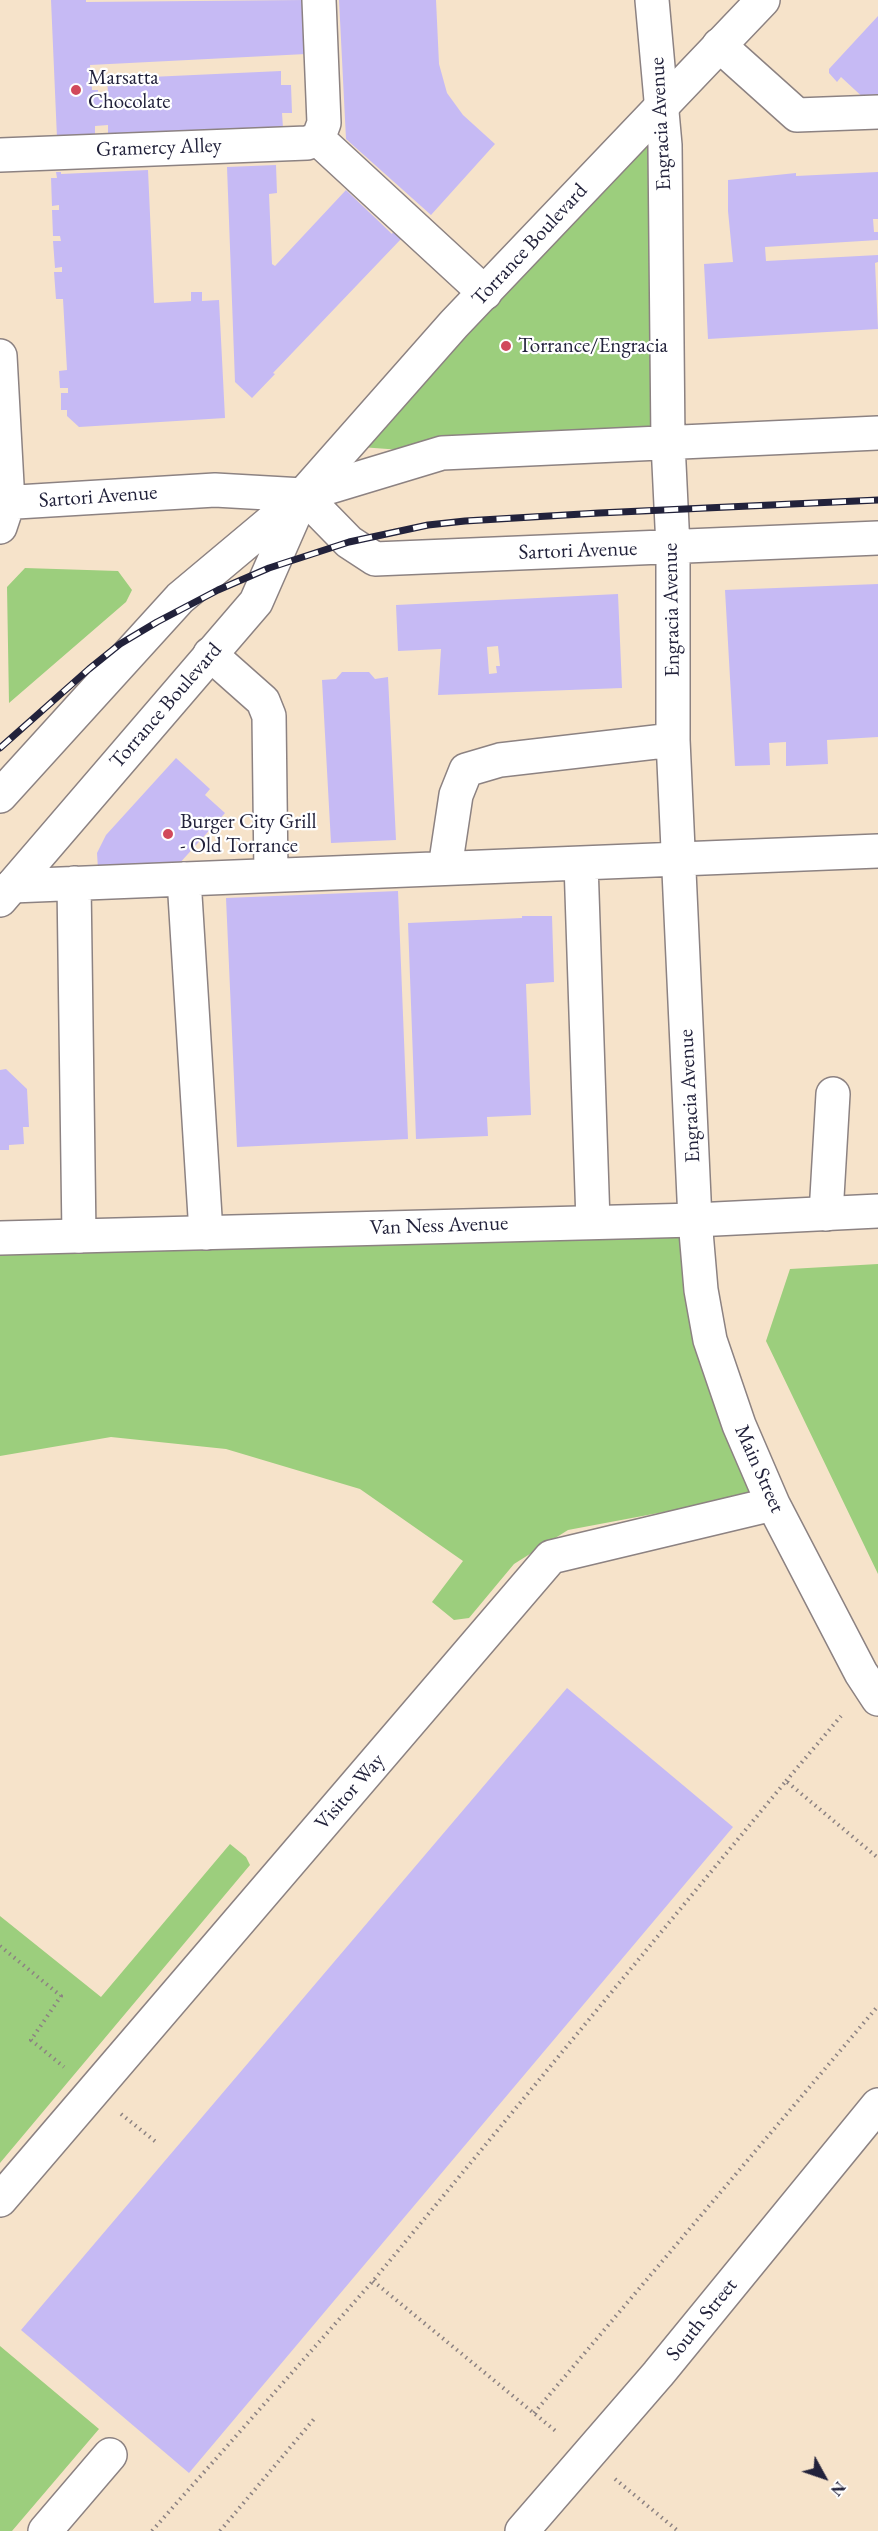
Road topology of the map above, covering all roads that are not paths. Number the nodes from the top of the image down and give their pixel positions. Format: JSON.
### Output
{"nodes":[{"id":1,"x":319,"y":0,"type":"edge"},
{"id":2,"x":652,"y":0,"type":"edge"},
{"id":3,"x":762,"y":0,"type":"edge"},
{"id":4,"x":719,"y":45,"type":"junction"},
{"id":5,"x":662,"y":103,"type":"junction"},
{"id":6,"x":878,"y":112,"type":"edge"},
{"id":7,"x":318,"y":139,"type":"junction"},
{"id":8,"x":0,"y":155,"type":"edge"},
{"id":9,"x":485,"y":293,"type":"junction"},
{"id":10,"x":0,"y":356,"type":"edge"},
{"id":11,"x":878,"y":433,"type":"edge"},
{"id":12,"x":668,"y":443,"type":"junction"},
{"id":13,"x":303,"y":495,"type":"junction"},
{"id":14,"x":3,"y":511,"type":"edge"},
{"id":15,"x":878,"y":538,"type":"edge"},
{"id":16,"x":673,"y":547,"type":"junction"},
{"id":17,"x":210,"y":654,"type":"junction"},
{"id":18,"x":673,"y":740,"type":"junction"},
{"id":19,"x":0,"y":796,"type":"edge"},
{"id":20,"x":878,"y":851,"type":"edge"},
{"id":21,"x":679,"y":858,"type":"junction"},
{"id":22,"x":581,"y":863,"type":"junction"},
{"id":23,"x":445,"y":868,"type":"junction"},
{"id":24,"x":271,"y":875,"type":"junction"},
{"id":25,"x":184,"y":879,"type":"junction"},
{"id":26,"x":74,"y":883,"type":"junction"},
{"id":27,"x":6,"y":893,"type":"edge"},
{"id":28,"x":832,"y":1094,"type":"dead end"},
{"id":29,"x":878,"y":1211,"type":"edge"},
{"id":30,"x":826,"y":1214,"type":"junction"},
{"id":31,"x":695,"y":1220,"type":"junction"},
{"id":32,"x":593,"y":1222,"type":"junction"},
{"id":33,"x":206,"y":1233,"type":"junction"},
{"id":34,"x":79,"y":1236,"type":"junction"},
{"id":35,"x":0,"y":1238,"type":"edge"},
{"id":36,"x":773,"y":1504,"type":"junction"},
{"id":37,"x":878,"y":1699,"type":"edge"},
{"id":38,"x":878,"y":2105,"type":"edge"},
{"id":39,"x":0,"y":2200,"type":"edge"},
{"id":40,"x":110,"y":2455,"type":"dead end"},
{"id":41,"x":45,"y":2531,"type":"edge"},
{"id":42,"x":522,"y":2531,"type":"edge"}],
"edges":[{"from":1,"to":7,"type":"street"},
{"from":2,"to":5,"type":"street","name":"Engracia Avenue"},
{"from":3,"to":4,"type":"street","name":"Torrance Boulevard"},
{"from":4,"to":5,"type":"street","name":"Torrance Boulevard"},
{"from":4,"to":6,"type":"street"},
{"from":5,"to":9,"type":"street","name":"Torrance Boulevard"},
{"from":5,"to":12,"type":"street","name":"Engracia Avenue"},
{"from":7,"to":8,"type":"street","name":"Gramercy Alley"},
{"from":7,"to":9,"type":"street"},
{"from":9,"to":13,"type":"street","name":"Torrance Boulevard"},
{"from":10,"to":14,"type":"street"},
{"from":11,"to":12,"type":"street","name":"Sartori Avenue"},
{"from":12,"to":13,"type":"street","name":"Sartori Avenue"},
{"from":12,"to":16,"type":"street","name":"Engracia Avenue"},
{"from":13,"to":14,"type":"street","name":"Sartori Avenue"},
{"from":13,"to":16,"type":"street","name":"Sartori Avenue"},
{"from":13,"to":17,"type":"street","name":"Torrance Boulevard"},
{"from":13,"to":19,"type":"street","name":"Torrance Boulevard"},
{"from":15,"to":16,"type":"street","name":"Sartori Avenue"},
{"from":16,"to":18,"type":"street","name":"Engracia Avenue"},
{"from":17,"to":24,"type":"street"},
{"from":17,"to":27,"type":"street","name":"Torrance Boulevard"},
{"from":18,"to":21,"type":"street","name":"Engracia Avenue"},
{"from":18,"to":23,"type":"street"},
{"from":20,"to":21,"type":"street"},
{"from":21,"to":22,"type":"street"},
{"from":21,"to":31,"type":"street","name":"Engracia Avenue"},
{"from":22,"to":23,"type":"street"},
{"from":22,"to":32,"type":"street"},
{"from":23,"to":24,"type":"street"},
{"from":24,"to":25,"type":"street"},
{"from":25,"to":26,"type":"street"},
{"from":25,"to":33,"type":"street"},
{"from":26,"to":27,"type":"street"},
{"from":26,"to":34,"type":"street"},
{"from":28,"to":30,"type":"street"},
{"from":29,"to":30,"type":"street","name":"Van Ness Avenue"},
{"from":30,"to":31,"type":"street","name":"Van Ness Avenue"},
{"from":31,"to":32,"type":"street","name":"Van Ness Avenue"},
{"from":31,"to":36,"type":"street","name":"Main Street"},
{"from":32,"to":33,"type":"street","name":"Van Ness Avenue"},
{"from":33,"to":34,"type":"street","name":"Van Ness Avenue"},
{"from":34,"to":35,"type":"street","name":"Van Ness Avenue"},
{"from":36,"to":37,"type":"street","name":"Main Street"},
{"from":36,"to":39,"type":"street","name":"Visitor Way"},
{"from":38,"to":42,"type":"street","name":"South Street"},
{"from":40,"to":41,"type":"street"}]}
